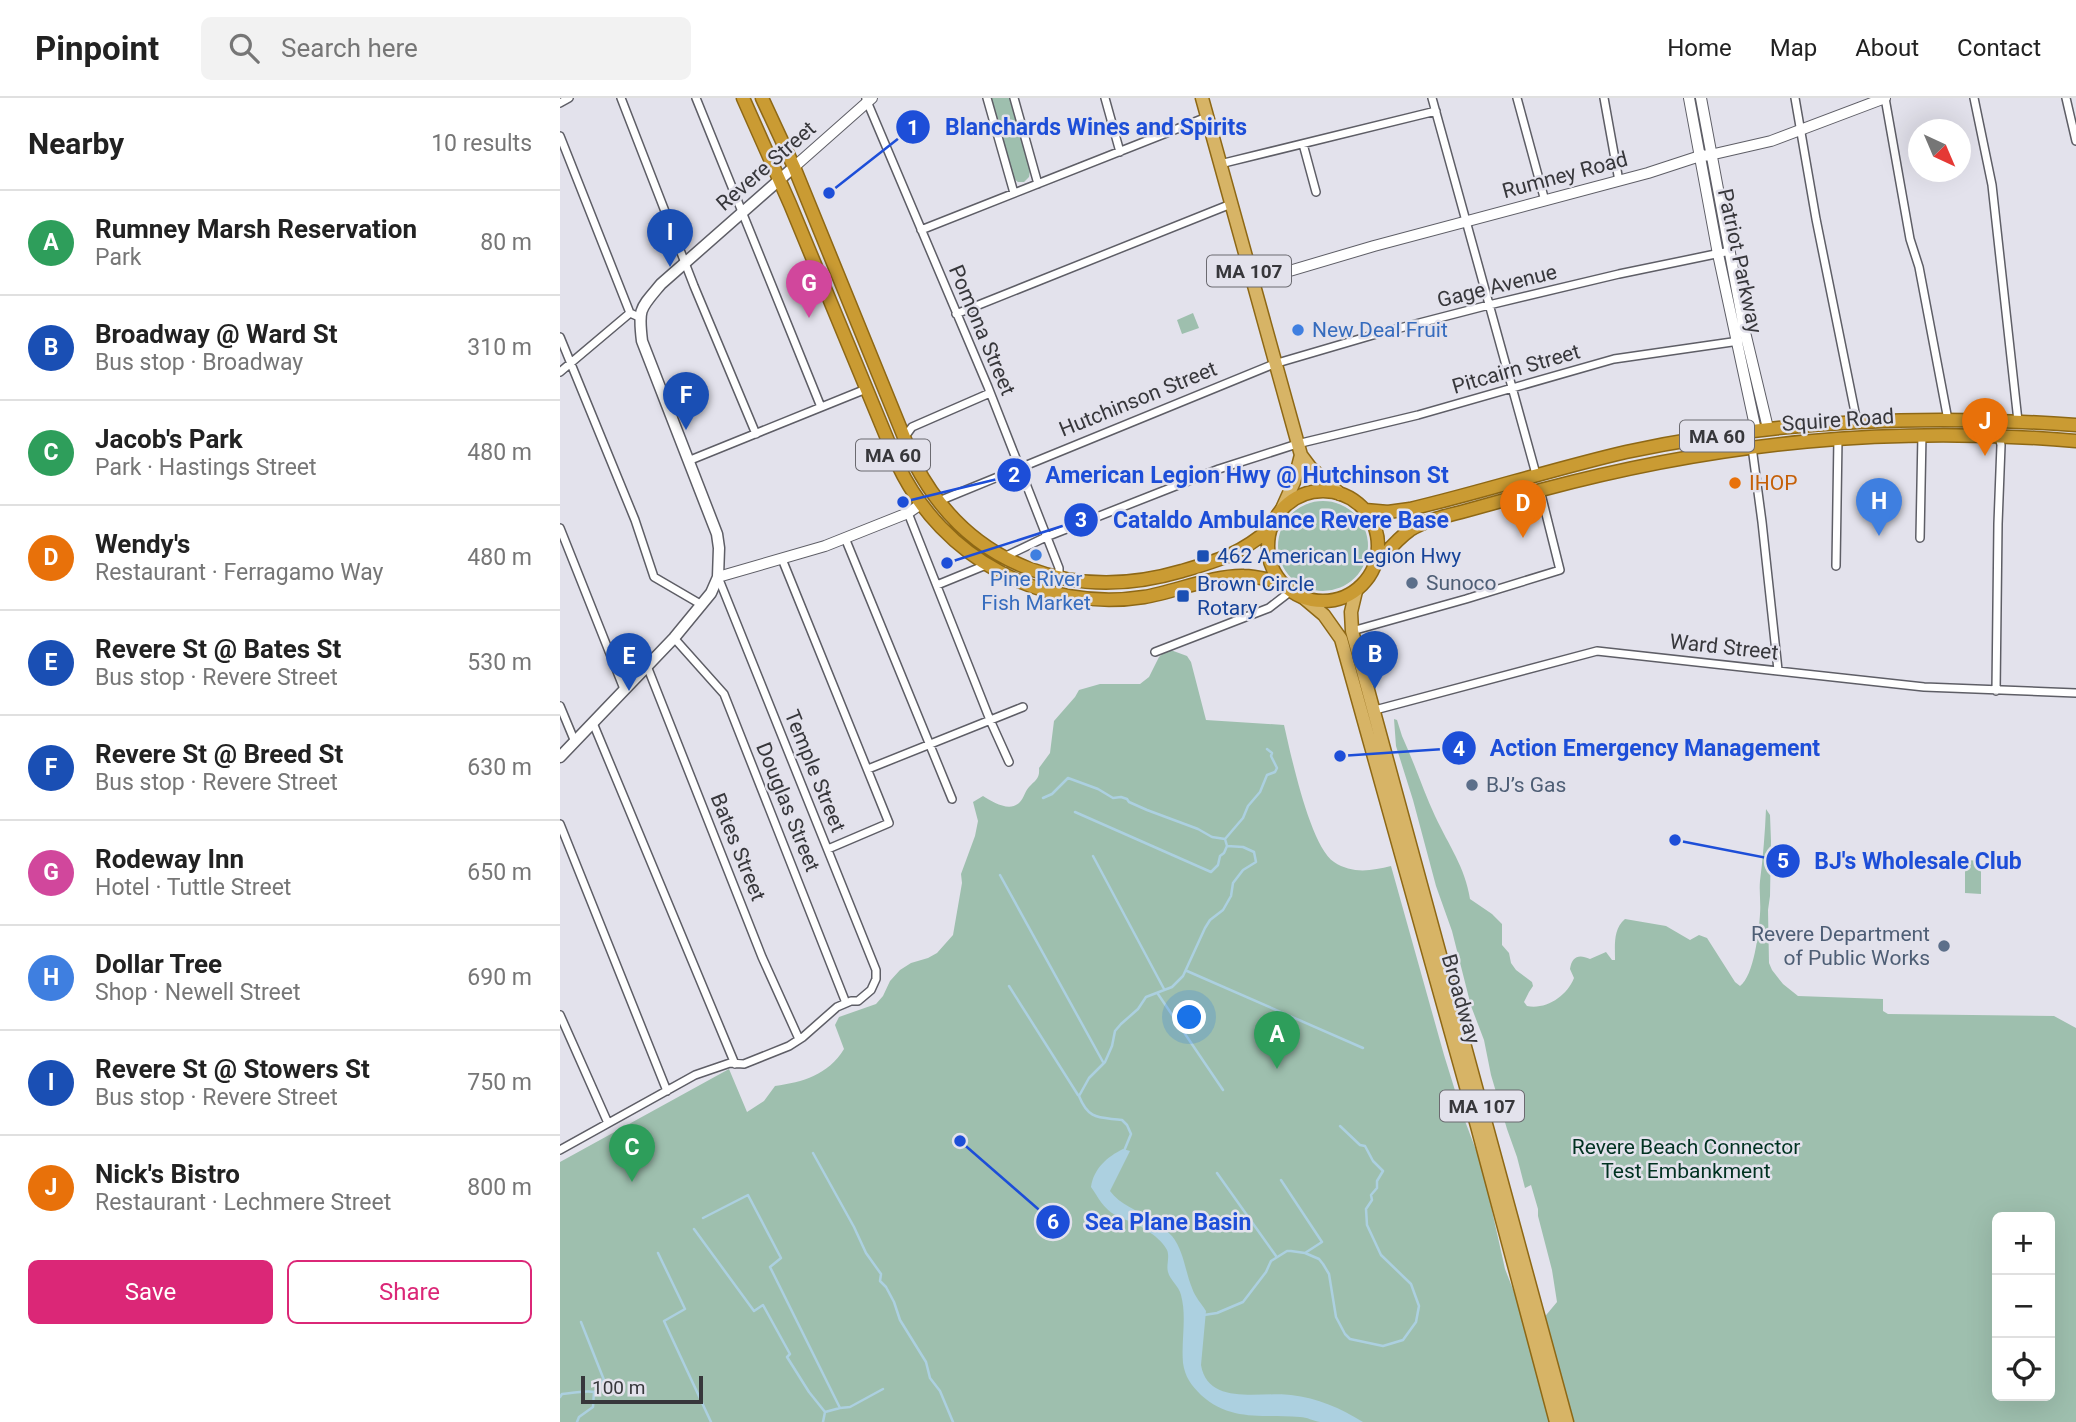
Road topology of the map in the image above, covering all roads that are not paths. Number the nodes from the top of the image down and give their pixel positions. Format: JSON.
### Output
{"nodes":[{"id":1,"x":569,"y":98,"type":"edge"},
{"id":2,"x":621,"y":98,"type":"edge"},
{"id":3,"x":696,"y":98,"type":"edge"},
{"id":4,"x":743,"y":98,"type":"edge"},
{"id":5,"x":762,"y":98,"type":"edge"},
{"id":6,"x":988,"y":98,"type":"edge"},
{"id":7,"x":1014,"y":98,"type":"edge"},
{"id":8,"x":1105,"y":98,"type":"edge"},
{"id":9,"x":1202,"y":98,"type":"edge"},
{"id":10,"x":1432,"y":98,"type":"edge"},
{"id":11,"x":1517,"y":98,"type":"edge"},
{"id":12,"x":1604,"y":98,"type":"edge"},
{"id":13,"x":1689,"y":98,"type":"edge"},
{"id":14,"x":1701,"y":98,"type":"edge"},
{"id":15,"x":1795,"y":98,"type":"edge"},
{"id":16,"x":1885,"y":98,"type":"edge"},
{"id":17,"x":1974,"y":98,"type":"edge"},
{"id":18,"x":2066,"y":98,"type":"edge"},
{"id":19,"x":868,"y":99,"type":"edge"},
{"id":20,"x":560,"y":103,"type":"edge"},
{"id":21,"x":1436,"y":111,"type":"junction"},
{"id":22,"x":1208,"y":117,"type":"junction"},
{"id":23,"x":1801,"y":130,"type":"junction"},
{"id":24,"x":560,"y":136,"type":"edge"},
{"id":25,"x":2076,"y":141,"type":"edge"},
{"id":26,"x":1303,"y":144,"type":"junction"},
{"id":27,"x":1120,"y":152,"type":"junction"},
{"id":28,"x":1705,"y":155,"type":"junction"},
{"id":29,"x":1220,"y":164,"type":"junction"},
{"id":30,"x":794,"y":167,"type":"junction"},
{"id":31,"x":780,"y":180,"type":"junction"},
{"id":32,"x":1619,"y":181,"type":"junction"},
{"id":33,"x":1038,"y":184,"type":"junction"},
{"id":34,"x":1316,"y":192,"type":"dead end"},
{"id":35,"x":1014,"y":193,"type":"junction"},
{"id":36,"x":1545,"y":201,"type":"junction"},
{"id":37,"x":1231,"y":204,"type":"junction"},
{"id":38,"x":741,"y":213,"type":"junction"},
{"id":39,"x":1466,"y":221,"type":"junction"},
{"id":40,"x":921,"y":230,"type":"junction"},
{"id":41,"x":1730,"y":251,"type":"junction"},
{"id":42,"x":1718,"y":254,"type":"junction"},
{"id":43,"x":685,"y":263,"type":"junction"},
{"id":44,"x":1252,"y":282,"type":"junction"},
{"id":45,"x":1489,"y":305,"type":"junction"},
{"id":46,"x":956,"y":314,"type":"junction"},
{"id":47,"x":634,"y":315,"type":"junction"},
{"id":48,"x":560,"y":337,"type":"edge"},
{"id":49,"x":1742,"y":340,"type":"junction"},
{"id":50,"x":570,"y":363,"type":"junction"},
{"id":51,"x":1275,"y":364,"type":"junction"},
{"id":52,"x":560,"y":372,"type":"edge"},
{"id":53,"x":1513,"y":388,"type":"junction"},
{"id":54,"x":866,"y":389,"type":"junction"},
{"id":55,"x":990,"y":394,"type":"junction"},
{"id":56,"x":821,"y":407,"type":"junction"},
{"id":57,"x":1948,"y":420,"type":"junction"},
{"id":58,"x":2018,"y":421,"type":"junction"},
{"id":59,"x":1857,"y":422,"type":"junction"},
{"id":60,"x":2076,"y":425,"type":"edge"},
{"id":61,"x":1761,"y":427,"type":"junction"},
{"id":62,"x":756,"y":434,"type":"junction"},
{"id":63,"x":1922,"y":434,"type":"junction"},
{"id":64,"x":1999,"y":436,"type":"junction"},
{"id":65,"x":904,"y":438,"type":"junction"},
{"id":66,"x":1838,"y":438,"type":"junction"},
{"id":67,"x":2076,"y":441,"type":"edge"},
{"id":68,"x":1752,"y":447,"type":"junction"},
{"id":69,"x":1299,"y":449,"type":"junction"},
{"id":70,"x":688,"y":461,"type":"junction"},
{"id":71,"x":1018,"y":468,"type":"junction"},
{"id":72,"x":1536,"y":474,"type":"junction"},
{"id":73,"x":1540,"y":490,"type":"junction"},
{"id":74,"x":1340,"y":494,"type":"junction"},
{"id":75,"x":939,"y":501,"type":"junction"},
{"id":76,"x":921,"y":504,"type":"junction"},
{"id":77,"x":1281,"y":510,"type":"junction"},
{"id":78,"x":1366,"y":510,"type":"junction"},
{"id":79,"x":908,"y":513,"type":"junction"},
{"id":80,"x":1272,"y":527,"type":"junction"},
{"id":81,"x":560,"y":528,"type":"edge"},
{"id":82,"x":1046,"y":537,"type":"junction"},
{"id":83,"x":845,"y":538,"type":"junction"},
{"id":84,"x":1920,"y":538,"type":"dead end"},
{"id":85,"x":1004,"y":557,"type":"junction"},
{"id":86,"x":782,"y":559,"type":"junction"},
{"id":87,"x":1376,"y":564,"type":"junction"},
{"id":88,"x":986,"y":565,"type":"junction"},
{"id":89,"x":1836,"y":566,"type":"dead end"},
{"id":90,"x":718,"y":577,"type":"junction"},
{"id":91,"x":1059,"y":578,"type":"junction"},
{"id":92,"x":1281,"y":582,"type":"junction"},
{"id":93,"x":937,"y":585,"type":"junction"},
{"id":94,"x":1356,"y":591,"type":"junction"},
{"id":95,"x":1291,"y":592,"type":"junction"},
{"id":96,"x":1305,"y":599,"type":"junction"},
{"id":97,"x":702,"y":605,"type":"junction"},
{"id":98,"x":1352,"y":631,"type":"junction"},
{"id":99,"x":674,"y":638,"type":"junction"},
{"id":100,"x":1155,"y":652,"type":"dead end"},
{"id":101,"x":647,"y":666,"type":"junction"},
{"id":102,"x":1778,"y":670,"type":"junction"},
{"id":103,"x":624,"y":689,"type":"junction"},
{"id":104,"x":1996,"y":691,"type":"junction"},
{"id":105,"x":2076,"y":693,"type":"edge"},
{"id":106,"x":560,"y":706,"type":"edge"},
{"id":107,"x":1023,"y":707,"type":"dead end"},
{"id":108,"x":1375,"y":710,"type":"junction"},
{"id":109,"x":990,"y":720,"type":"junction"},
{"id":110,"x":593,"y":723,"type":"junction"},
{"id":111,"x":575,"y":742,"type":"junction"},
{"id":112,"x":930,"y":745,"type":"junction"},
{"id":113,"x":560,"y":757,"type":"edge"},
{"id":114,"x":1009,"y":762,"type":"dead end"},
{"id":115,"x":868,"y":769,"type":"junction"},
{"id":116,"x":952,"y":799,"type":"dead end"},
{"id":117,"x":560,"y":824,"type":"edge"},
{"id":118,"x":828,"y":849,"type":"junction"},
{"id":119,"x":846,"y":1003,"type":"junction"},
{"id":120,"x":560,"y":1015,"type":"edge"},
{"id":121,"x":799,"y":1039,"type":"junction"},
{"id":122,"x":735,"y":1064,"type":"junction"},
{"id":123,"x":667,"y":1091,"type":"junction"},
{"id":124,"x":608,"y":1124,"type":"junction"},
{"id":125,"x":560,"y":1150,"type":"edge"},
{"id":126,"x":1556,"y":1422,"type":"edge"},
{"id":127,"x":1567,"y":1422,"type":"edge"}],
"edges":[{"from":1,"to":20,"type":"street"},
{"from":2,"to":43,"type":"street"},
{"from":3,"to":38,"type":"street"},
{"from":4,"to":31,"type":"highway","number":"MA 60"},
{"from":5,"to":30,"type":"highway","number":"MA 60"},
{"from":6,"to":35,"type":"street"},
{"from":7,"to":33,"type":"street"},
{"from":8,"to":27,"type":"street"},
{"from":9,"to":22,"type":"main road","number":"MA 107"},
{"from":10,"to":21,"type":"street"},
{"from":11,"to":36,"type":"street"},
{"from":12,"to":32,"type":"street"},
{"from":13,"to":28,"type":"street","name":"Patriot Parkway"},
{"from":14,"to":28,"type":"street","name":"Patriot Parkway"},
{"from":15,"to":23,"type":"street"},
{"from":16,"to":23,"type":"street","name":"Rumney Road"},
{"from":16,"to":57,"type":"street"},
{"from":17,"to":58,"type":"street"},
{"from":18,"to":25,"type":"street"},
{"from":19,"to":30,"type":"street","name":"Revere Street"},
{"from":19,"to":40,"type":"street","name":"Pomona Street"},
{"from":21,"to":26,"type":"street"},
{"from":21,"to":39,"type":"street"},
{"from":22,"to":27,"type":"street"},
{"from":22,"to":29,"type":"main road","number":"MA 107"},
{"from":23,"to":28,"type":"street","name":"Rumney Road"},
{"from":23,"to":59,"type":"street"},
{"from":24,"to":47,"type":"street"},
{"from":26,"to":29,"type":"street"},
{"from":26,"to":34,"type":"street"},
{"from":27,"to":33,"type":"street"},
{"from":28,"to":32,"type":"street","name":"Rumney Road"},
{"from":28,"to":41,"type":"street","name":"Patriot Parkway"},
{"from":28,"to":42,"type":"street","name":"Patriot Parkway"},
{"from":29,"to":37,"type":"main road","number":"MA 107"},
{"from":30,"to":31,"type":"main road","name":"Revere Street"},
{"from":30,"to":65,"type":"highway","number":"MA 60"},
{"from":31,"to":38,"type":"main road","name":"Revere Street"},
{"from":31,"to":54,"type":"highway","number":"MA 60"},
{"from":32,"to":36,"type":"street","name":"Rumney Road"},
{"from":33,"to":35,"type":"street"},
{"from":35,"to":40,"type":"street"},
{"from":36,"to":39,"type":"street","name":"Rumney Road"},
{"from":37,"to":44,"type":"main road","number":"MA 107"},
{"from":37,"to":46,"type":"street"},
{"from":38,"to":43,"type":"main road","name":"Revere Street"},
{"from":38,"to":56,"type":"street"},
{"from":39,"to":44,"type":"street","name":"Rumney Road"},
{"from":39,"to":45,"type":"street"},
{"from":40,"to":46,"type":"street","name":"Pomona Street"},
{"from":41,"to":42,"type":"street","name":"Gage Avenue"},
{"from":41,"to":49,"type":"street","name":"Patriot Parkway"},
{"from":42,"to":45,"type":"street","name":"Gage Avenue"},
{"from":42,"to":49,"type":"street","name":"Patriot Parkway"},
{"from":43,"to":47,"type":"main road","name":"Revere Street"},
{"from":43,"to":62,"type":"street"},
{"from":44,"to":51,"type":"main road","number":"MA 107"},
{"from":45,"to":51,"type":"street","name":"Gage Avenue"},
{"from":45,"to":53,"type":"street"},
{"from":46,"to":55,"type":"street","name":"Pomona Street"},
{"from":47,"to":50,"type":"street"},
{"from":47,"to":70,"type":"main road"},
{"from":48,"to":50,"type":"street"},
{"from":49,"to":53,"type":"street","name":"Pitcairn Street"},
{"from":49,"to":61,"type":"street","name":"Patriot Parkway"},
{"from":50,"to":52,"type":"street"},
{"from":50,"to":97,"type":"street"},
{"from":51,"to":69,"type":"main road","number":"MA 107"},
{"from":51,"to":71,"type":"street","name":"Hutchinson Street"},
{"from":53,"to":69,"type":"street","name":"Pitcairn Street"},
{"from":53,"to":72,"type":"street"},
{"from":54,"to":56,"type":"street"},
{"from":54,"to":76,"type":"highway","number":"MA 60"},
{"from":55,"to":65,"type":"street"},
{"from":55,"to":71,"type":"street","name":"Pomona Street"},
{"from":56,"to":62,"type":"street"},
{"from":57,"to":58,"type":"highway","name":"Squire Road","number":"MA 60"},
{"from":57,"to":59,"type":"highway","name":"Squire Road","number":"MA 60"},
{"from":58,"to":60,"type":"highway","name":"Squire Road","number":"MA 60"},
{"from":59,"to":61,"type":"highway","name":"Squire Road","number":"MA 60"},
{"from":61,"to":72,"type":"highway","name":"Squire Road","number":"MA 60"},
{"from":62,"to":70,"type":"street"},
{"from":63,"to":64,"type":"highway","name":"Squire Road","number":"MA 60"},
{"from":63,"to":66,"type":"highway","name":"Squire Road","number":"MA 60"},
{"from":63,"to":84,"type":"street"},
{"from":64,"to":67,"type":"highway","name":"Squire Road","number":"MA 60"},
{"from":64,"to":104,"type":"street"},
{"from":65,"to":75,"type":"highway","number":"MA 60"},
{"from":66,"to":68,"type":"highway","name":"Squire Road","number":"MA 60"},
{"from":66,"to":89,"type":"street"},
{"from":68,"to":73,"type":"highway","name":"Squire Road","number":"MA 60"},
{"from":68,"to":102,"type":"street"},
{"from":69,"to":74,"type":"main road","number":"MA 107"},
{"from":69,"to":77,"type":"main road"},
{"from":69,"to":82,"type":"street","name":"Pitcairn Street"},
{"from":70,"to":90,"type":"main road"},
{"from":71,"to":75,"type":"street","name":"Hutchinson Street"},
{"from":71,"to":82,"type":"street","name":"Pomona Street"},
{"from":72,"to":78,"type":"highway","name":"Squire Road","number":"MA 60"},
{"from":73,"to":87,"type":"highway","name":"Squire Road","number":"MA 60"},
{"from":73,"to":98,"type":"street"},
{"from":74,"to":77,"type":"highway"},
{"from":74,"to":78,"type":"highway"},
{"from":75,"to":85,"type":"highway","number":"MA 60"},
{"from":76,"to":79,"type":"street"},
{"from":76,"to":88,"type":"highway","number":"MA 60"},
{"from":77,"to":80,"type":"highway","number":"MA 60"},
{"from":78,"to":87,"type":"highway"},
{"from":79,"to":83,"type":"street"},
{"from":79,"to":93,"type":"street"},
{"from":80,"to":91,"type":"highway","number":"MA 60"},
{"from":80,"to":92,"type":"highway"},
{"from":81,"to":103,"type":"street"},
{"from":82,"to":85,"type":"street","name":"Pitcairn Street"},
{"from":82,"to":91,"type":"street","name":"Pomona Street"},
{"from":83,"to":86,"type":"street"},
{"from":83,"to":112,"type":"street"},
{"from":85,"to":91,"type":"highway","number":"MA 60"},
{"from":86,"to":90,"type":"street"},
{"from":86,"to":115,"type":"street"},
{"from":87,"to":94,"type":"highway","number":"MA 60"},
{"from":88,"to":92,"type":"highway","number":"MA 60"},
{"from":88,"to":93,"type":"street"},
{"from":90,"to":97,"type":"main road"},
{"from":90,"to":118,"type":"street","name":"Temple Street"},
{"from":92,"to":95,"type":"highway"},
{"from":93,"to":109,"type":"street"},
{"from":94,"to":96,"type":"highway"},
{"from":94,"to":98,"type":"main road","name":"Broadway","number":"MA 107"},
{"from":95,"to":96,"type":"highway"},
{"from":95,"to":100,"type":"street"},
{"from":96,"to":126,"type":"main road","name":"Broadway","number":"MA 107"},
{"from":97,"to":99,"type":"main road"},
{"from":98,"to":108,"type":"main road","name":"Broadway","number":"MA 107"},
{"from":99,"to":101,"type":"main road"},
{"from":99,"to":119,"type":"street","name":"Douglas Street"},
{"from":101,"to":103,"type":"main road"},
{"from":101,"to":121,"type":"street","name":"Bates Street"},
{"from":102,"to":104,"type":"street","name":"Ward Street"},
{"from":102,"to":108,"type":"street","name":"Ward Street"},
{"from":103,"to":110,"type":"main road"},
{"from":104,"to":105,"type":"street","name":"Ward Street"},
{"from":106,"to":111,"type":"street"},
{"from":107,"to":109,"type":"street"},
{"from":108,"to":127,"type":"main road","name":"Broadway","number":"MA 107"},
{"from":109,"to":112,"type":"street"},
{"from":109,"to":114,"type":"street"},
{"from":110,"to":111,"type":"main road"},
{"from":110,"to":122,"type":"street"},
{"from":111,"to":113,"type":"main road"},
{"from":112,"to":115,"type":"street"},
{"from":112,"to":116,"type":"street"},
{"from":115,"to":118,"type":"street"},
{"from":117,"to":123,"type":"street"},
{"from":118,"to":119,"type":"street","name":"Temple Street"},
{"from":119,"to":121,"type":"street"},
{"from":120,"to":124,"type":"street"},
{"from":121,"to":122,"type":"street"},
{"from":122,"to":123,"type":"street"},
{"from":123,"to":124,"type":"street"},
{"from":124,"to":125,"type":"street"}]}
